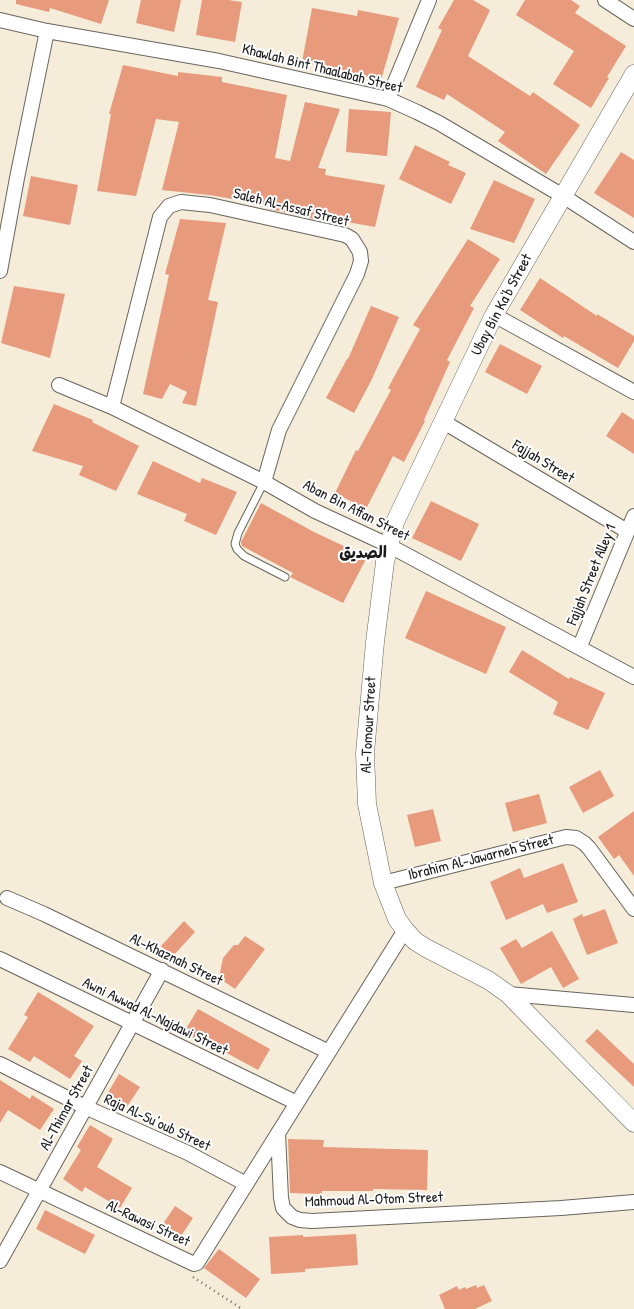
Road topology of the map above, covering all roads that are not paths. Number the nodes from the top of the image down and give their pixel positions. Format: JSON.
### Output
{"nodes":[{"id":1,"x":429,"y":0,"type":"edge"},
{"id":2,"x":605,"y":0,"type":"edge"},
{"id":3,"x":634,"y":19,"type":"edge"},
{"id":4,"x":0,"y":20,"type":"edge"},
{"id":5,"x":47,"y":31,"type":"junction"},
{"id":6,"x":634,"y":74,"type":"edge"},
{"id":7,"x":388,"y":100,"type":"junction"},
{"id":8,"x":563,"y":196,"type":"junction"},
{"id":9,"x":634,"y":242,"type":"edge"},
{"id":10,"x":2,"y":248,"type":"edge"},
{"id":11,"x":0,"y":270,"type":"edge"},
{"id":12,"x":494,"y":315,"type":"junction"},
{"id":13,"x":59,"y":385,"type":"dead end"},
{"id":14,"x":634,"y":392,"type":"edge"},
{"id":15,"x":112,"y":407,"type":"junction"},
{"id":16,"x":442,"y":421,"type":"junction"},
{"id":17,"x":264,"y":482,"type":"junction"},
{"id":18,"x":634,"y":516,"type":"edge"},
{"id":19,"x":627,"y":531,"type":"junction"},
{"id":20,"x":388,"y":545,"type":"junction"},
{"id":21,"x":285,"y":577,"type":"dead end"},
{"id":22,"x":580,"y":646,"type":"junction"},
{"id":23,"x":634,"y":677,"type":"edge"},
{"id":24,"x":383,"y":883,"type":"junction"},
{"id":25,"x":7,"y":898,"type":"dead end"},
{"id":26,"x":634,"y":909,"type":"edge"},
{"id":27,"x":405,"y":930,"type":"junction"},
{"id":28,"x":0,"y":959,"type":"edge"},
{"id":29,"x":162,"y":970,"type":"junction"},
{"id":30,"x":508,"y":994,"type":"junction"},
{"id":31,"x":634,"y":1005,"type":"edge"},
{"id":32,"x":134,"y":1023,"type":"junction"},
{"id":33,"x":329,"y":1052,"type":"junction"},
{"id":34,"x":0,"y":1064,"type":"edge"},
{"id":35,"x":297,"y":1104,"type":"junction"},
{"id":36,"x":85,"y":1107,"type":"junction"},
{"id":37,"x":634,"y":1123,"type":"edge"},
{"id":38,"x":278,"y":1133,"type":"junction"},
{"id":39,"x":0,"y":1172,"type":"edge"},
{"id":40,"x":246,"y":1184,"type":"junction"},
{"id":41,"x":40,"y":1191,"type":"junction"},
{"id":42,"x":634,"y":1202,"type":"edge"},
{"id":43,"x":0,"y":1261,"type":"edge"}],
"edges":[{"from":1,"to":7,"type":"street"},
{"from":2,"to":3,"type":"street"},
{"from":4,"to":5,"type":"street","name":"Khawlah Bint Thaalabah Street"},
{"from":5,"to":7,"type":"street","name":"Khawlah Bint Thaalabah Street"},
{"from":5,"to":10,"type":"street"},
{"from":6,"to":8,"type":"street","name":"Ubay Bin Ka‘b Street"},
{"from":7,"to":8,"type":"street","name":"Khawlah Bint Thaalabah Street"},
{"from":8,"to":9,"type":"street","name":"Khawlah Bint Thaalabah Street"},
{"from":8,"to":12,"type":"street","name":"Ubay Bin Ka‘b Street"},
{"from":10,"to":11,"type":"street"},
{"from":12,"to":14,"type":"street"},
{"from":12,"to":16,"type":"street","name":"Ubay Bin Ka‘b Street"},
{"from":13,"to":15,"type":"street","name":"Aban Bin Affan Street"},
{"from":15,"to":17,"type":"street","name":"Aban Bin Affan Street"},
{"from":15,"to":17,"type":"street","name":"Saleh Al-Assaf Street"},
{"from":16,"to":19,"type":"street","name":"Fajjah Street"},
{"from":16,"to":20,"type":"street","name":"Ubay Bin Ka‘b Street"},
{"from":17,"to":20,"type":"street","name":"Aban Bin Affan Street"},
{"from":17,"to":21,"type":"lane"},
{"from":18,"to":19,"type":"street","name":"Fajjah Street Alley 1"},
{"from":19,"to":22,"type":"street","name":"Fajjah Street Alley 1"},
{"from":20,"to":22,"type":"street","name":"Aban Bin Affan Street"},
{"from":20,"to":24,"type":"street","name":"Al-Tomour Street"},
{"from":22,"to":23,"type":"street","name":"Aban Bin Affan Street"},
{"from":24,"to":26,"type":"street","name":"Ibrahim Al-Jawarneh Street"},
{"from":24,"to":27,"type":"street","name":"Al-Tomour Street"},
{"from":25,"to":29,"type":"street","name":"Al-Khaznah Street"},
{"from":27,"to":30,"type":"street"},
{"from":27,"to":33,"type":"street"},
{"from":28,"to":32,"type":"street","name":"Awni Awwad Al-Najdawi Street"},
{"from":29,"to":32,"type":"street","name":"Al-Thimar Street"},
{"from":29,"to":33,"type":"street","name":"Al-Khaznah Street"},
{"from":30,"to":31,"type":"street"},
{"from":30,"to":37,"type":"street"},
{"from":32,"to":35,"type":"street","name":"Awni Awwad Al-Najdawi Street"},
{"from":32,"to":36,"type":"street","name":"Al-Thimar Street"},
{"from":33,"to":35,"type":"street"},
{"from":34,"to":36,"type":"street","name":"Raja Al-Su’oub Street"},
{"from":35,"to":38,"type":"street"},
{"from":36,"to":40,"type":"street","name":"Raja Al-Su’oub Street"},
{"from":36,"to":41,"type":"street","name":"Al-Thimar Street"},
{"from":38,"to":40,"type":"street","name":"Al-Rawasi Street"},
{"from":38,"to":42,"type":"street","name":"Mahmoud Al-Otom Street"},
{"from":39,"to":41,"type":"street","name":"Al-Rawasi Street"},
{"from":40,"to":41,"type":"street","name":"Al-Rawasi Street"},
{"from":41,"to":43,"type":"street","name":"Al-Thimar Street"}]}
